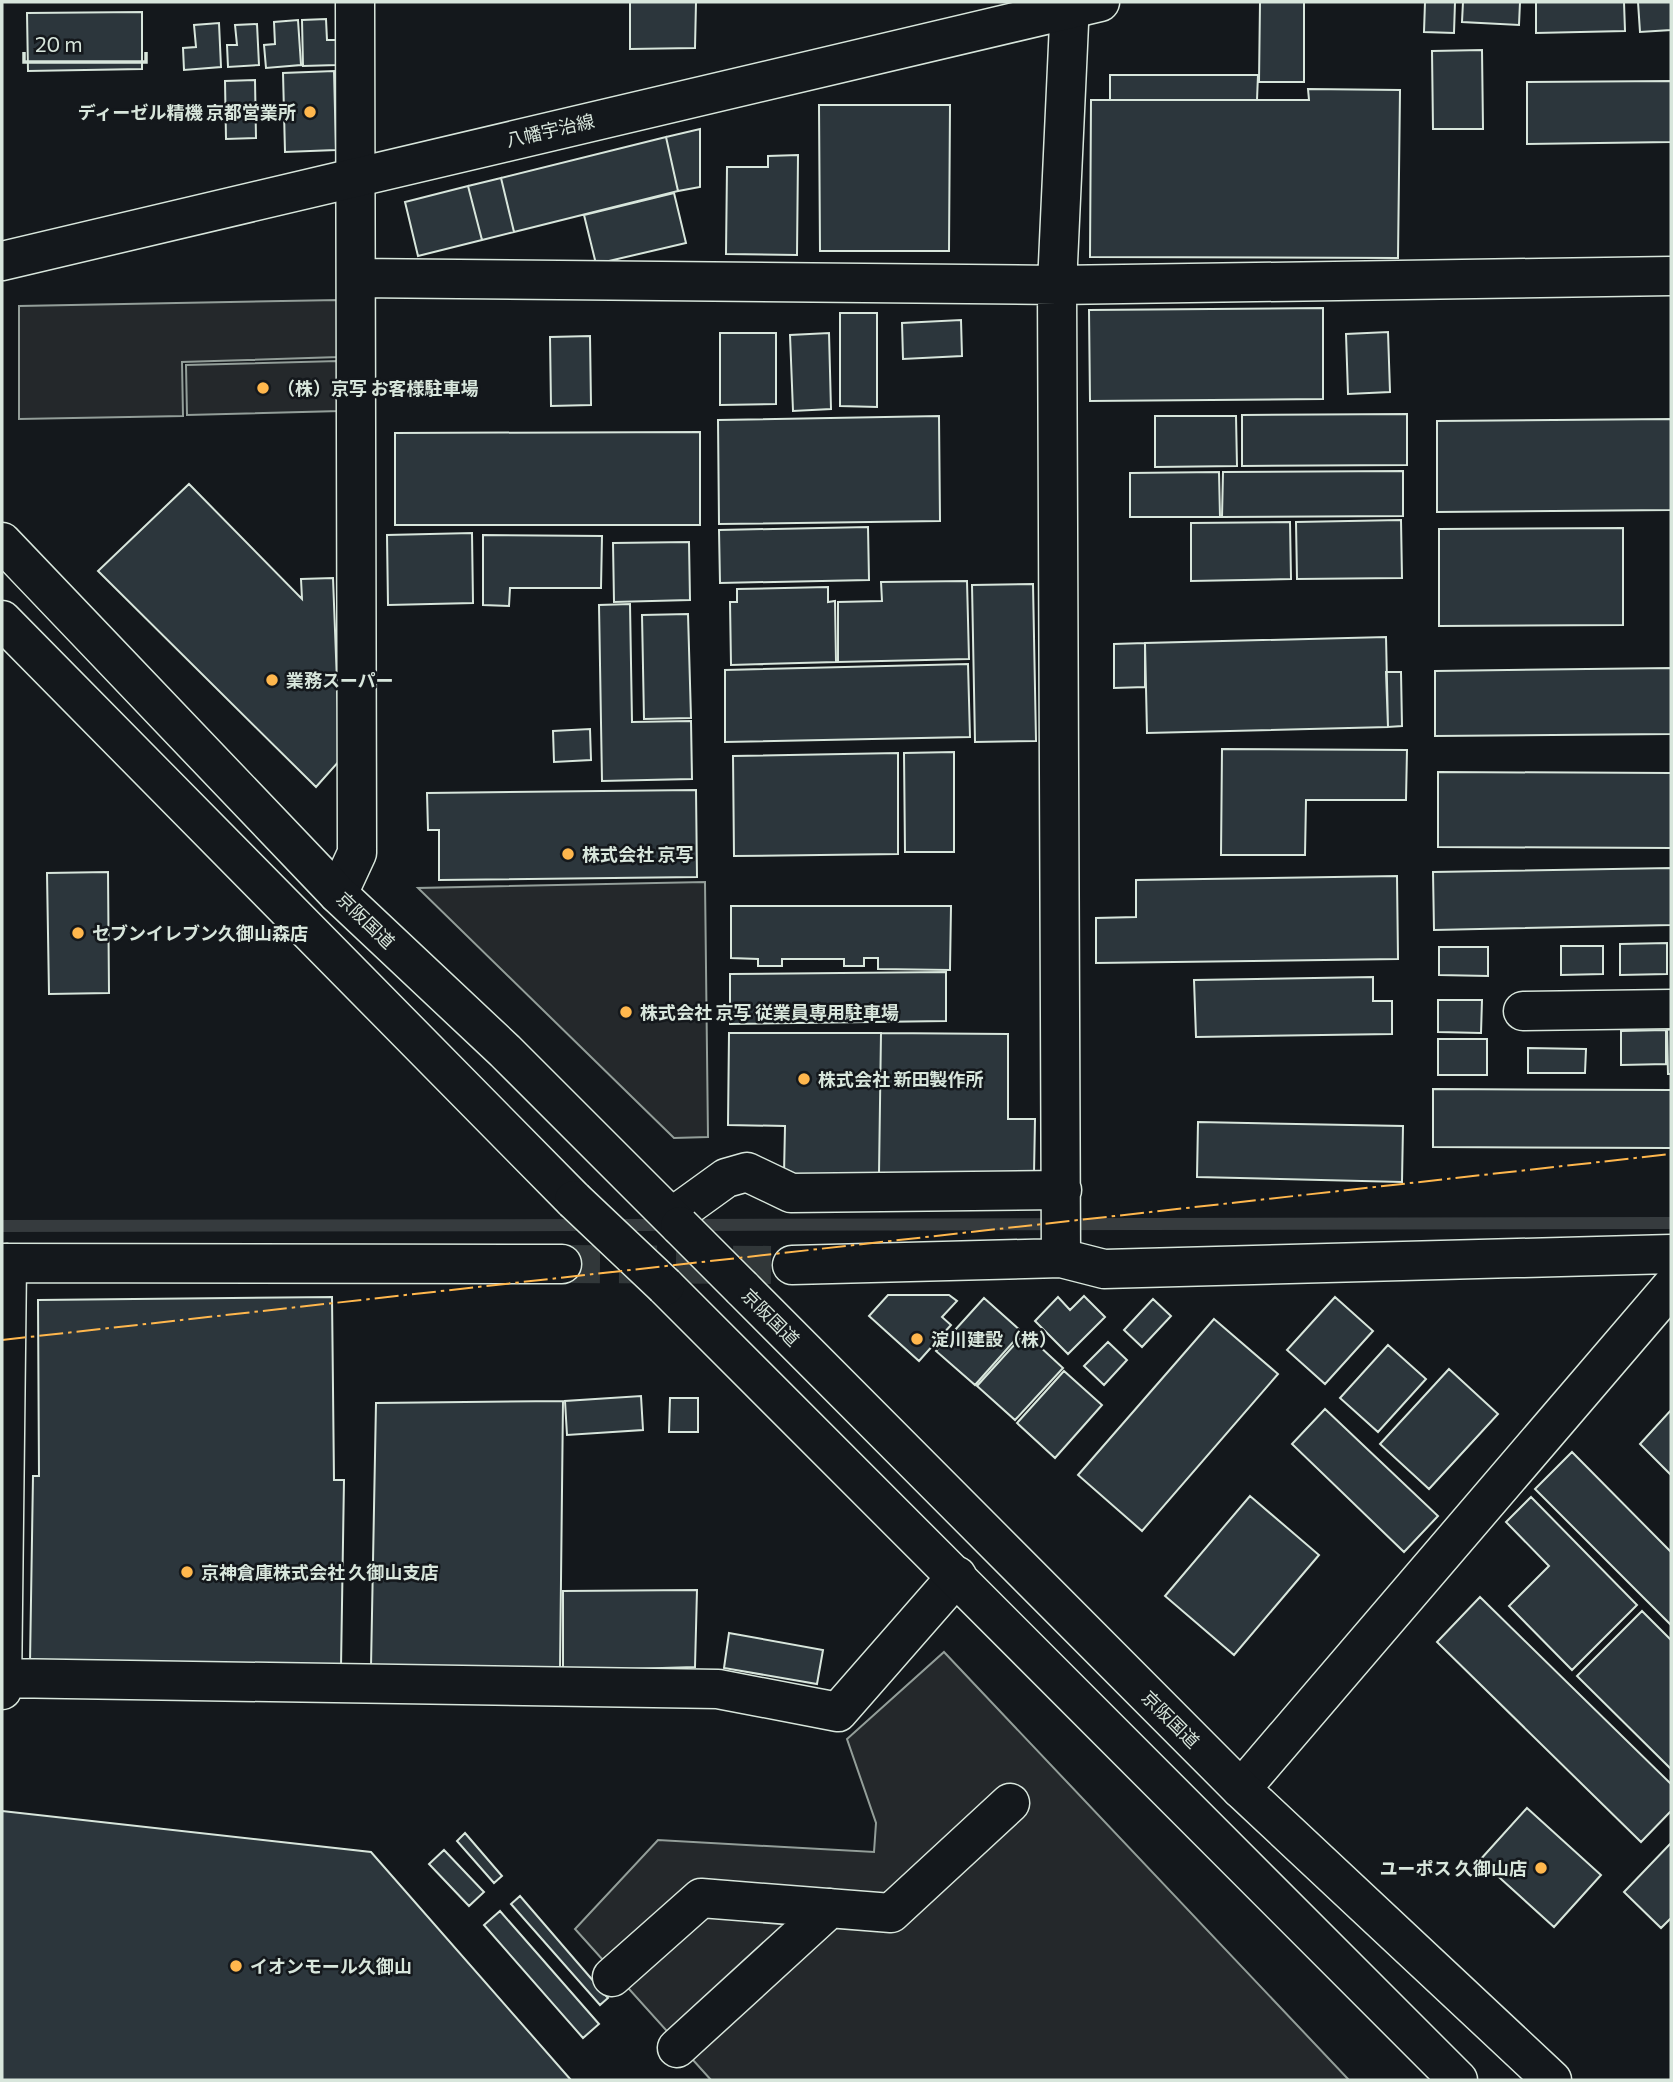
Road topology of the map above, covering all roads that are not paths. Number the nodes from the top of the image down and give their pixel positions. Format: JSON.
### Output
{"nodes":[{"id":1,"x":355,"y":2,"type":"edge"},
{"id":2,"x":1080,"y":4,"type":"edge"},
{"id":3,"x":356,"y":175,"type":"junction"},
{"id":4,"x":2,"y":261,"type":"edge"},
{"id":5,"x":1671,"y":276,"type":"edge"},
{"id":6,"x":356,"y":278,"type":"junction"},
{"id":7,"x":1057,"y":285,"type":"junction"},
{"id":8,"x":2,"y":542,"type":"edge"},
{"id":9,"x":2,"y":620,"type":"edge"},
{"id":10,"x":338,"y":894,"type":"junction"},
{"id":11,"x":1671,"y":1009,"type":"edge"},
{"id":12,"x":1523,"y":1011,"type":"dead end"},
{"id":13,"x":1062,"y":1190,"type":"junction"},
{"id":14,"x":676,"y":1221,"type":"junction"},
{"id":15,"x":1671,"y":1254,"type":"edge"},
{"id":16,"x":1061,"y":1258,"type":"junction"},
{"id":17,"x":4,"y":1263,"type":"edge"},
{"id":18,"x":562,"y":1264,"type":"tunnel mouth"},
{"id":19,"x":792,"y":1265,"type":"tunnel mouth"},
{"id":20,"x":1671,"y":1287,"type":"edge"},
{"id":21,"x":957,"y":1576,"type":"junction"},
{"id":22,"x":2,"y":1684,"type":"edge"},
{"id":23,"x":1241,"y":1789,"type":"junction"},
{"id":24,"x":1010,"y":1803,"type":"dead end"},
{"id":25,"x":830,"y":1908,"type":"junction"},
{"id":26,"x":612,"y":1977,"type":"dead end"},
{"id":27,"x":677,"y":2048,"type":"dead end"},
{"id":28,"x":1458,"y":2080,"type":"edge"},
{"id":29,"x":1552,"y":2080,"type":"edge"}],
"edges":[{"from":1,"to":3,"type":"main road"},
{"from":2,"to":3,"type":"main road","name":"八幡宇治線"},
{"from":2,"to":7,"type":"main road"},
{"from":3,"to":4,"type":"main road","name":"八幡宇治線"},
{"from":3,"to":6,"type":"main road"},
{"from":5,"to":7,"type":"main road"},
{"from":6,"to":7,"type":"main road"},
{"from":6,"to":10,"type":"main road"},
{"from":7,"to":13,"type":"main road"},
{"from":8,"to":10,"type":"main road","name":"京阪国道"},
{"from":9,"to":21,"type":"main road","bridge":true},
{"from":10,"to":14,"type":"main road","name":"京阪国道"},
{"from":11,"to":12,"type":"main road"},
{"from":13,"to":14,"type":"main road"},
{"from":13,"to":16,"type":"main road"},
{"from":14,"to":23,"type":"main road","name":"京阪国道","bridge":true},
{"from":15,"to":16,"type":"main road"},
{"from":16,"to":19,"type":"main road"},
{"from":17,"to":18,"type":"main road"},
{"from":17,"to":22,"type":"main road"},
{"from":20,"to":23,"type":"main road"},
{"from":21,"to":22,"type":"main road"},
{"from":21,"to":28,"type":"main road"},
{"from":23,"to":29,"type":"main road","name":"京阪国道"},
{"from":24,"to":25,"type":"main road"},
{"from":25,"to":26,"type":"main road"},
{"from":25,"to":27,"type":"main road"}]}
